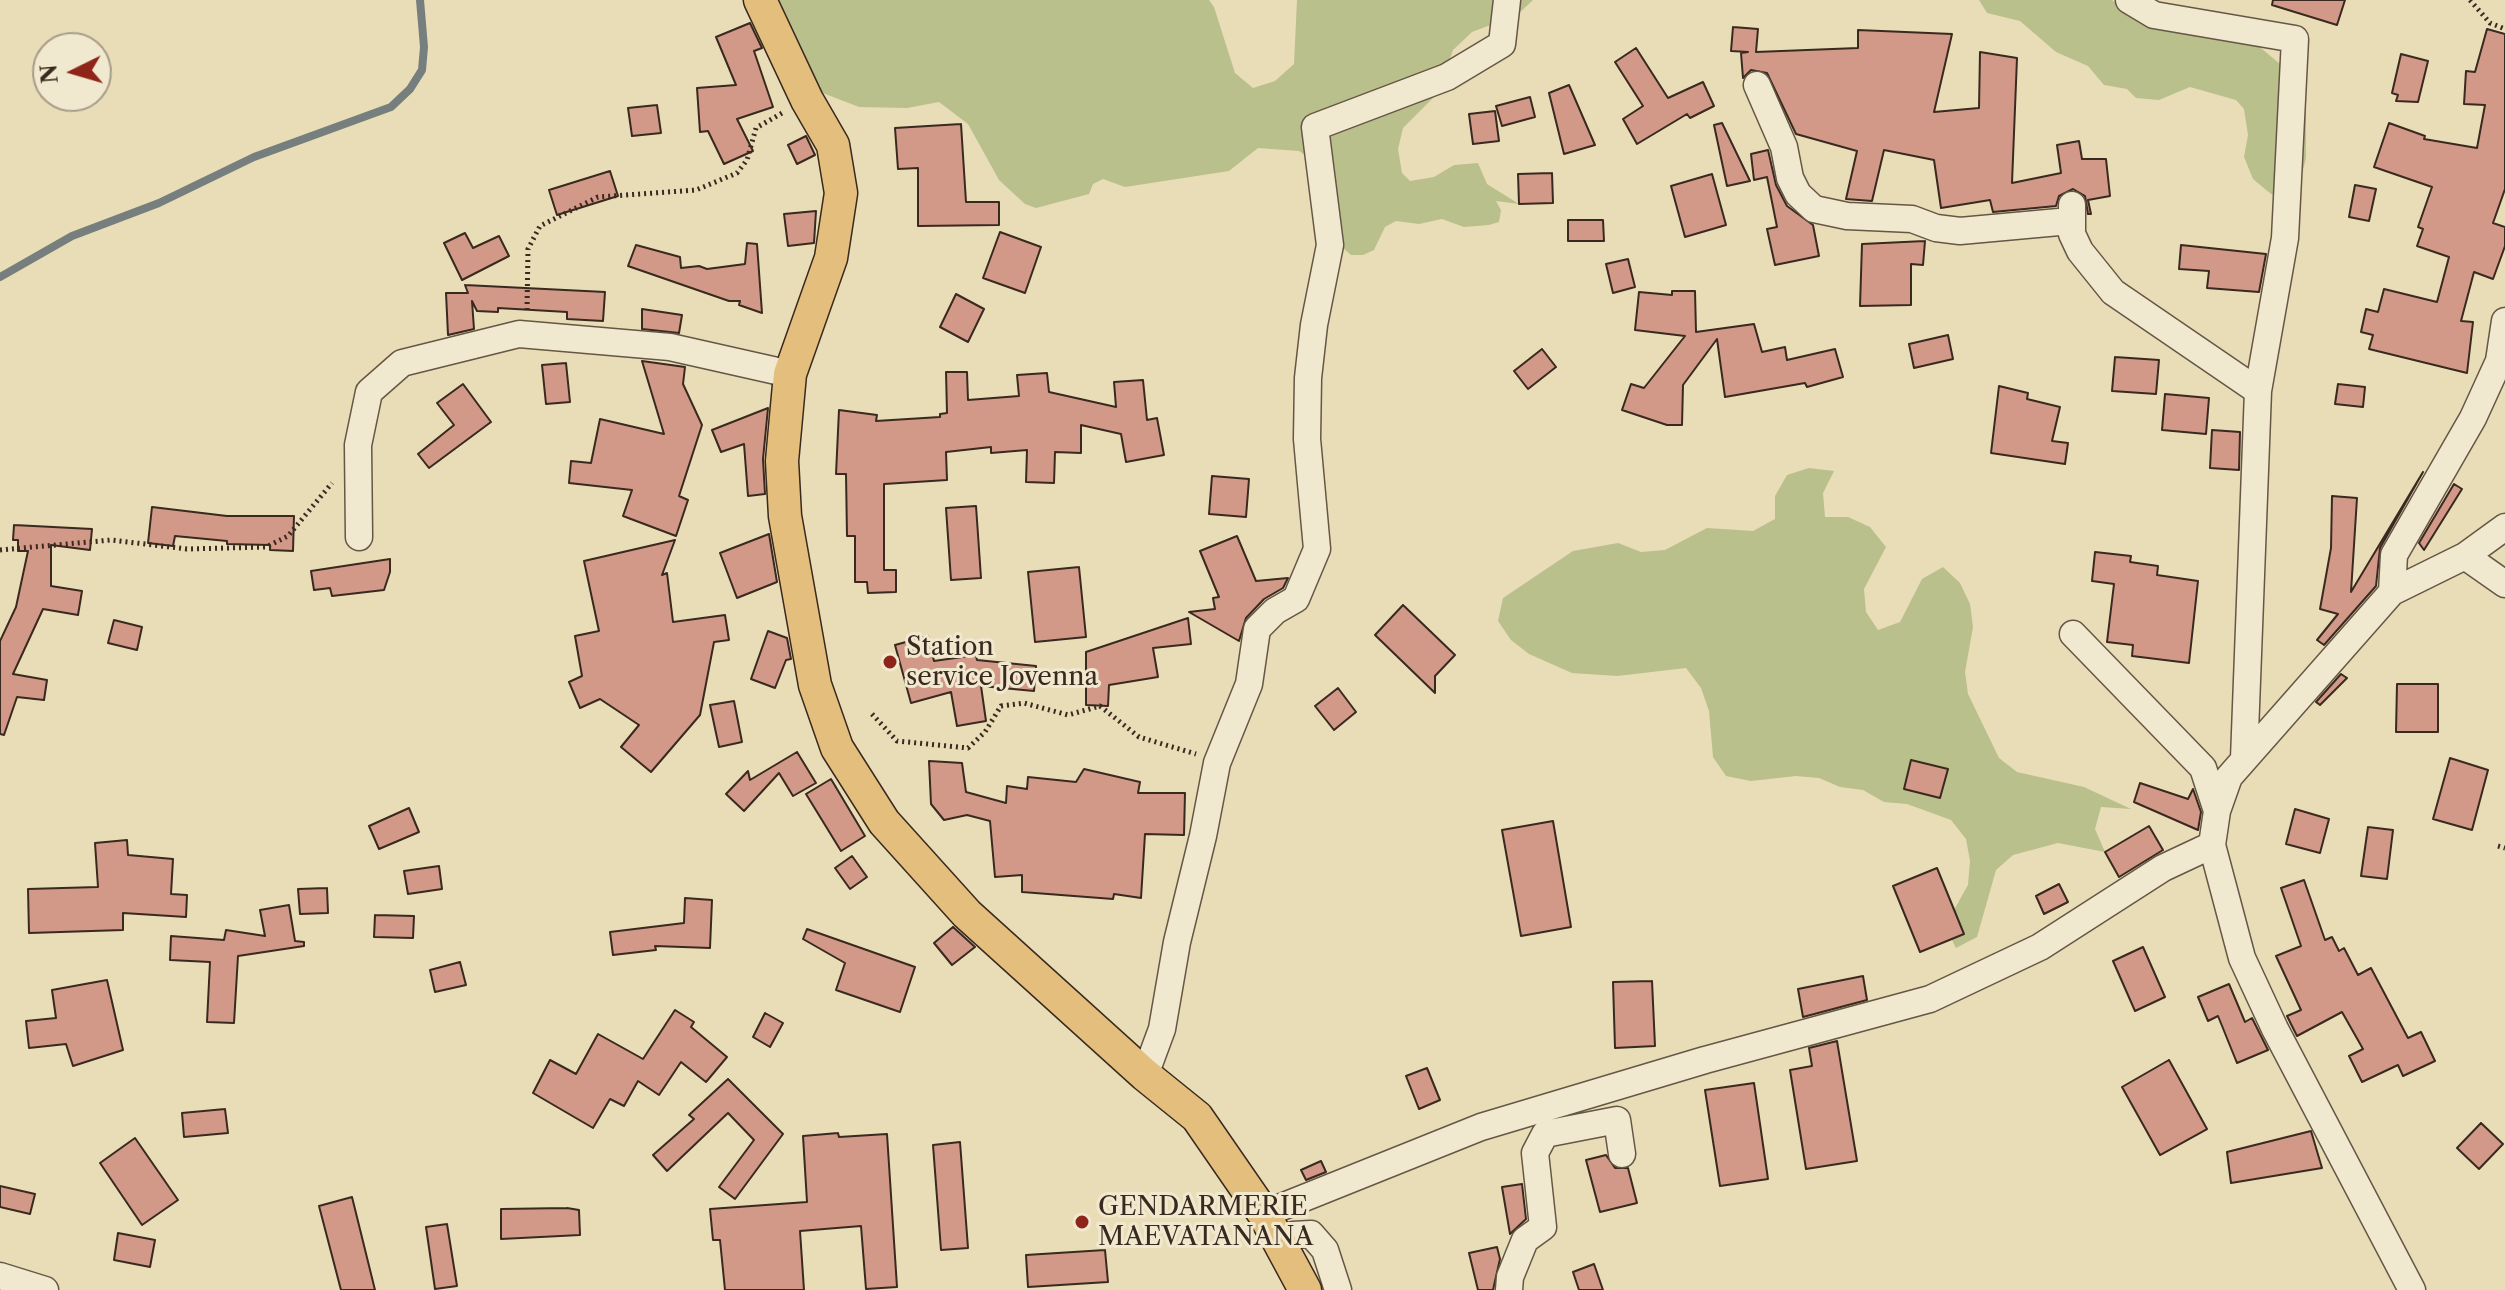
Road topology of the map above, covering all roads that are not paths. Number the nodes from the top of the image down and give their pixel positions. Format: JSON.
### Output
{"nodes":[{"id":1,"x":760,"y":0,"type":"edge"},
{"id":2,"x":1507,"y":0,"type":"edge"},
{"id":3,"x":2129,"y":0,"type":"edge"},
{"id":4,"x":1757,"y":85,"type":"dead end"},
{"id":5,"x":2505,"y":321,"type":"edge"},
{"id":6,"x":790,"y":374,"type":"junction"},
{"id":7,"x":2258,"y":391,"type":"junction"},
{"id":8,"x":2505,"y":527,"type":"edge"},
{"id":9,"x":359,"y":537,"type":"dead end"},
{"id":10,"x":2465,"y":556,"type":"junction"},
{"id":11,"x":2505,"y":584,"type":"edge"},
{"id":12,"x":2392,"y":592,"type":"junction"},
{"id":13,"x":2073,"y":634,"type":"dead end"},
{"id":14,"x":2244,"y":759,"type":"junction"},
{"id":15,"x":2217,"y":811,"type":"junction"},
{"id":16,"x":2212,"y":845,"type":"junction"},
{"id":17,"x":1145,"y":1075,"type":"junction"},
{"id":18,"x":1622,"y":1154,"type":"dead end"},
{"id":19,"x":1271,"y":1228,"type":"junction"},
{"id":20,"x":0,"y":1276,"type":"edge"},
{"id":21,"x":45,"y":1290,"type":"edge"},
{"id":22,"x":1305,"y":1290,"type":"edge"},
{"id":23,"x":1338,"y":1290,"type":"edge"},
{"id":24,"x":1509,"y":1290,"type":"edge"},
{"id":25,"x":2412,"y":1290,"type":"edge"}],
"edges":[{"from":1,"to":6,"type":"main road"},
{"from":2,"to":17,"type":"street"},
{"from":3,"to":7,"type":"street"},
{"from":4,"to":7,"type":"street"},
{"from":5,"to":12,"type":"street"},
{"from":6,"to":9,"type":"street"},
{"from":6,"to":17,"type":"main road"},
{"from":7,"to":14,"type":"street"},
{"from":8,"to":10,"type":"street"},
{"from":10,"to":11,"type":"street"},
{"from":10,"to":12,"type":"street"},
{"from":12,"to":14,"type":"street"},
{"from":13,"to":15,"type":"street"},
{"from":14,"to":15,"type":"street"},
{"from":15,"to":16,"type":"street"},
{"from":16,"to":19,"type":"street"},
{"from":16,"to":25,"type":"street"},
{"from":17,"to":19,"type":"main road"},
{"from":18,"to":24,"type":"street"},
{"from":19,"to":22,"type":"main road"},
{"from":19,"to":23,"type":"street"},
{"from":20,"to":21,"type":"street"}]}
